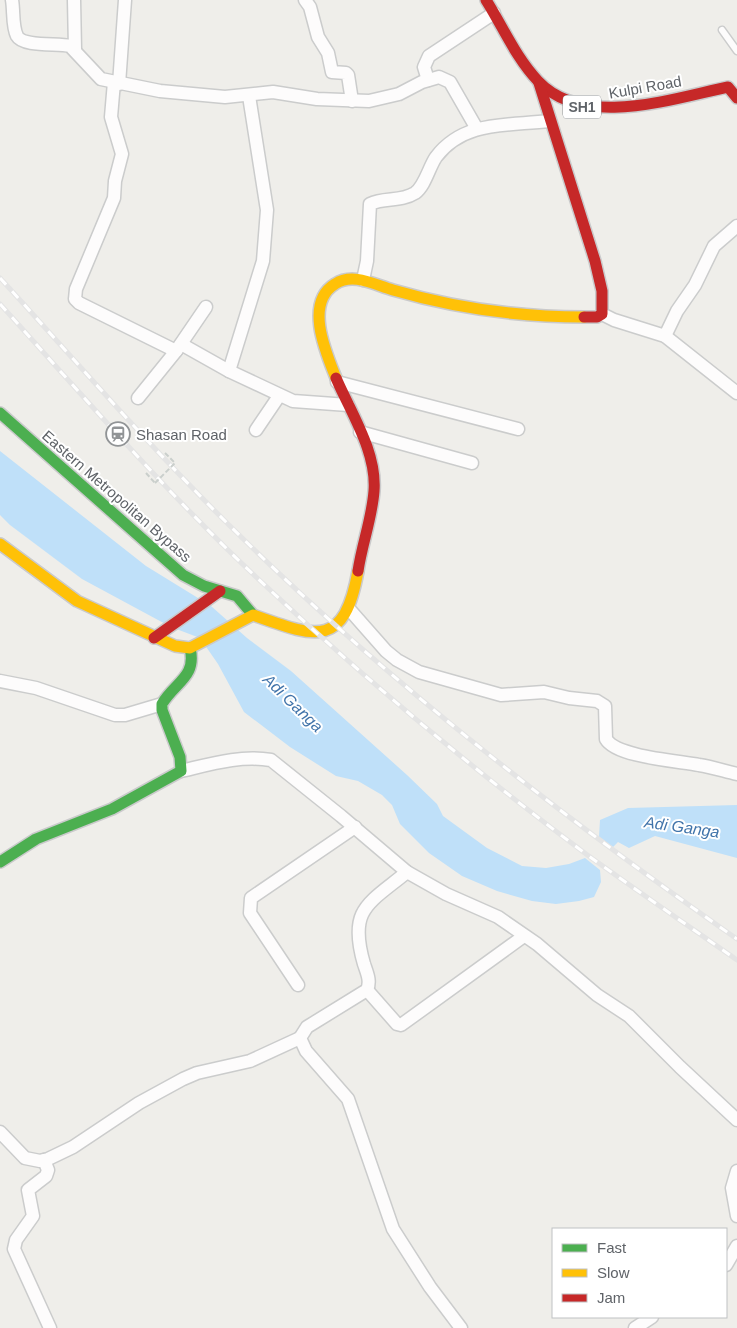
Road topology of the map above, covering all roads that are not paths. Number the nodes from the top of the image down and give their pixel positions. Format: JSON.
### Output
{"nodes":[{"id":1,"x":12,"y":0,"type":"edge"},
{"id":2,"x":74,"y":0,"type":"edge"},
{"id":3,"x":125,"y":0,"type":"edge"},
{"id":4,"x":305,"y":0,"type":"edge"},
{"id":5,"x":486,"y":0,"type":"edge"},
{"id":6,"x":494,"y":12,"type":"junction"},
{"id":7,"x":722,"y":30,"type":"dead end"},
{"id":8,"x":75,"y":49,"type":"junction"},
{"id":9,"x":737,"y":51,"type":"edge"},
{"id":10,"x":428,"y":80,"type":"junction"},
{"id":11,"x":539,"y":82,"type":"junction"},
{"id":12,"x":117,"y":83,"type":"junction"},
{"id":13,"x":732,"y":86,"type":"edge"},
{"id":14,"x":249,"y":96,"type":"junction"},
{"id":15,"x":737,"y":98,"type":"edge"},
{"id":16,"x":352,"y":101,"type":"junction"},
{"id":17,"x":549,"y":121,"type":"junction"},
{"id":18,"x":477,"y":129,"type":"junction"},
{"id":19,"x":737,"y":226,"type":"edge"},
{"id":20,"x":363,"y":280,"type":"junction"},
{"id":21,"x":206,"y":307,"type":"dead end"},
{"id":22,"x":602,"y":314,"type":"junction"},
{"id":23,"x":665,"y":336,"type":"junction"},
{"id":24,"x":178,"y":347,"type":"junction"},
{"id":25,"x":229,"y":371,"type":"junction"},
{"id":26,"x":337,"y":382,"type":"junction"},
{"id":27,"x":737,"y":393,"type":"edge"},
{"id":28,"x":279,"y":396,"type":"junction"},
{"id":29,"x":138,"y":398,"type":"dead end"},
{"id":30,"x":348,"y":405,"type":"junction"},
{"id":31,"x":0,"y":413,"type":"edge"},
{"id":32,"x":518,"y":429,"type":"dead end"},
{"id":33,"x":256,"y":430,"type":"dead end"},
{"id":34,"x":360,"y":432,"type":"junction"},
{"id":35,"x":472,"y":463,"type":"dead end"},
{"id":36,"x":0,"y":544,"type":"edge"},
{"id":37,"x":216,"y":593,"type":"junction"},
{"id":38,"x":349,"y":609,"type":"junction"},
{"id":39,"x":253,"y":615,"type":"junction"},
{"id":40,"x":154,"y":638,"type":"junction"},
{"id":41,"x":194,"y":646,"type":"junction"},
{"id":42,"x":0,"y":681,"type":"edge"},
{"id":43,"x":162,"y":704,"type":"junction"},
{"id":44,"x":181,"y":771,"type":"junction"},
{"id":45,"x":737,"y":774,"type":"edge"},
{"id":46,"x":355,"y":827,"type":"junction"},
{"id":47,"x":0,"y":862,"type":"edge"},
{"id":48,"x":407,"y":872,"type":"junction"},
{"id":49,"x":524,"y":936,"type":"junction"},
{"id":50,"x":298,"y":985,"type":"dead end"},
{"id":51,"x":367,"y":990,"type":"junction"},
{"id":52,"x":300,"y":1038,"type":"junction"},
{"id":53,"x":737,"y":1120,"type":"edge"},
{"id":54,"x":0,"y":1132,"type":"edge"},
{"id":55,"x":44,"y":1160,"type":"junction"},
{"id":56,"x":737,"y":1171,"type":"edge"},
{"id":57,"x":737,"y":1216,"type":"edge"},
{"id":58,"x":737,"y":1246,"type":"edge"},
{"id":59,"x":727,"y":1263,"type":"edge"},
{"id":60,"x":650,"y":1318,"type":"edge"},
{"id":61,"x":50,"y":1328,"type":"edge"},
{"id":62,"x":462,"y":1328,"type":"edge"},
{"id":63,"x":635,"y":1328,"type":"edge"}],
"edges":[{"from":1,"to":8,"type":"street"},
{"from":2,"to":8,"type":"street"},
{"from":3,"to":12,"type":"street"},
{"from":4,"to":16,"type":"street"},
{"from":5,"to":6,"type":"main road","name":"Kulpi Road","number":"SH1"},
{"from":6,"to":10,"type":"street"},
{"from":6,"to":11,"type":"main road","name":"Kulpi Road","number":"SH1"},
{"from":7,"to":9,"type":"lane"},
{"from":8,"to":12,"type":"street"},
{"from":10,"to":16,"type":"street"},
{"from":10,"to":18,"type":"street"},
{"from":11,"to":13,"type":"main road","name":"Kulpi Road","number":"SH1"},
{"from":11,"to":17,"type":"main road"},
{"from":12,"to":14,"type":"street"},
{"from":12,"to":24,"type":"street"},
{"from":13,"to":15,"type":"main road","name":"Kulpi Road","number":"SH1"},
{"from":14,"to":16,"type":"street"},
{"from":14,"to":25,"type":"street"},
{"from":17,"to":18,"type":"street"},
{"from":17,"to":22,"type":"main road"},
{"from":18,"to":20,"type":"street"},
{"from":19,"to":23,"type":"street"},
{"from":20,"to":22,"type":"main road"},
{"from":20,"to":26,"type":"main road"},
{"from":21,"to":24,"type":"street"},
{"from":22,"to":23,"type":"street"},
{"from":23,"to":27,"type":"street"},
{"from":24,"to":25,"type":"street"},
{"from":24,"to":29,"type":"street"},
{"from":25,"to":28,"type":"street"},
{"from":26,"to":30,"type":"main road"},
{"from":26,"to":32,"type":"street"},
{"from":28,"to":30,"type":"street"},
{"from":28,"to":33,"type":"street"},
{"from":30,"to":34,"type":"main road"},
{"from":31,"to":37,"type":"main road","name":"Eastern Metropolitan Bypass"},
{"from":34,"to":35,"type":"street"},
{"from":34,"to":38,"type":"main road"},
{"from":36,"to":40,"type":"main road"},
{"from":37,"to":39,"type":"main road","name":"Eastern Metropolitan Bypass"},
{"from":37,"to":40,"type":"main road"},
{"from":38,"to":39,"type":"main road"},
{"from":38,"to":45,"type":"street"},
{"from":39,"to":41,"type":"main road"},
{"from":40,"to":41,"type":"main road"},
{"from":41,"to":43,"type":"main road"},
{"from":42,"to":43,"type":"street"},
{"from":43,"to":44,"type":"main road"},
{"from":44,"to":46,"type":"street"},
{"from":44,"to":47,"type":"main road"},
{"from":46,"to":48,"type":"street"},
{"from":46,"to":50,"type":"street"},
{"from":48,"to":49,"type":"street"},
{"from":48,"to":51,"type":"street"},
{"from":49,"to":51,"type":"street"},
{"from":49,"to":53,"type":"street"},
{"from":51,"to":52,"type":"street"},
{"from":52,"to":55,"type":"street"},
{"from":52,"to":62,"type":"street"},
{"from":54,"to":55,"type":"street"},
{"from":55,"to":61,"type":"street"},
{"from":56,"to":57,"type":"street"},
{"from":58,"to":59,"type":"street"},
{"from":60,"to":63,"type":"street"}]}
